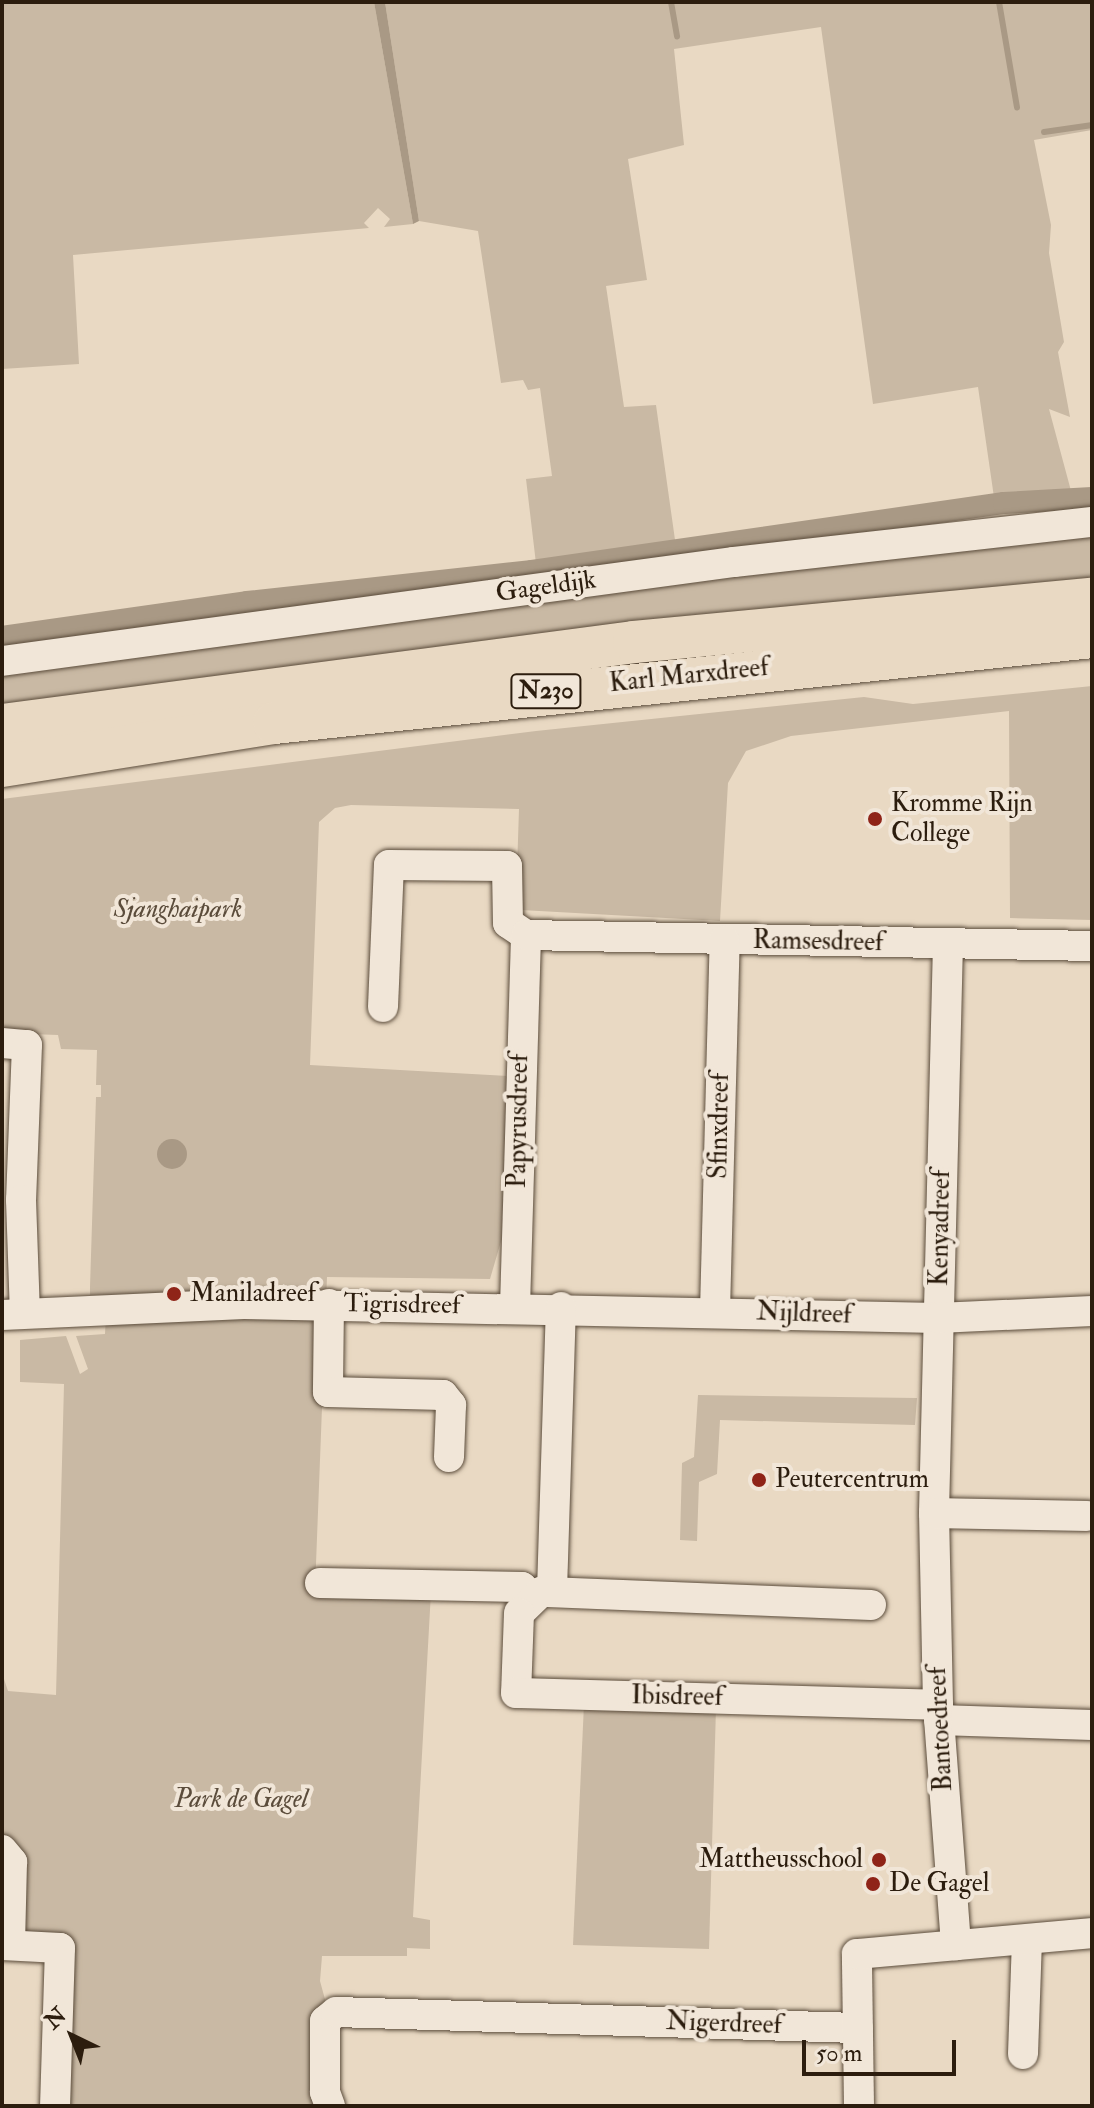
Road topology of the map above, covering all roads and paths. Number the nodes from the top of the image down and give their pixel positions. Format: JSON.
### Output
{"nodes":[{"id":1,"x":1092,"y":522,"type":"edge"},
{"id":2,"x":1092,"y":599,"type":"edge"},
{"id":3,"x":1092,"y":637,"type":"edge"},
{"id":4,"x":2,"y":661,"type":"edge"},
{"id":5,"x":2,"y":725,"type":"edge"},
{"id":6,"x":2,"y":766,"type":"edge"},
{"id":7,"x":535,"y":934,"type":"junction"},
{"id":8,"x":725,"y":940,"type":"junction"},
{"id":9,"x":948,"y":943,"type":"junction"},
{"id":10,"x":1092,"y":946,"type":"edge"},
{"id":11,"x":383,"y":1007,"type":"dead end"},
{"id":12,"x":2,"y":1043,"type":"edge"},
{"id":13,"x":12,"y":1199,"type":"edge"},
{"id":14,"x":329,"y":1304,"type":"junction"},
{"id":15,"x":515,"y":1307,"type":"junction"},
{"id":16,"x":561,"y":1307,"type":"junction"},
{"id":17,"x":715,"y":1311,"type":"junction"},
{"id":18,"x":1092,"y":1311,"type":"edge"},
{"id":19,"x":14,"y":1314,"type":"edge"},
{"id":20,"x":938,"y":1318,"type":"junction"},
{"id":21,"x":449,"y":1457,"type":"dead end"},
{"id":22,"x":934,"y":1513,"type":"junction"},
{"id":23,"x":1087,"y":1516,"type":"dead end"},
{"id":24,"x":320,"y":1583,"type":"dead end"},
{"id":25,"x":542,"y":1595,"type":"junction"},
{"id":26,"x":871,"y":1605,"type":"dead end"},
{"id":27,"x":938,"y":1713,"type":"junction"},
{"id":28,"x":1092,"y":1725,"type":"edge"},
{"id":29,"x":2,"y":1850,"type":"edge"},
{"id":30,"x":1092,"y":1933,"type":"edge"},
{"id":31,"x":1027,"y":1940,"type":"junction"},
{"id":32,"x":6,"y":1945,"type":"edge"},
{"id":33,"x":956,"y":1945,"type":"junction"},
{"id":34,"x":858,"y":2028,"type":"junction"},
{"id":35,"x":1023,"y":2054,"type":"dead end"},
{"id":36,"x":55,"y":2106,"type":"edge"},
{"id":37,"x":330,"y":2106,"type":"edge"},
{"id":38,"x":859,"y":2106,"type":"edge"}],
"edges":[{"from":1,"to":4,"type":"street","name":"Gageldijk"},
{"from":2,"to":5,"type":"highway","name":"Karl Marxdreef","number":"N230"},
{"from":3,"to":6,"type":"highway","name":"Karl Marxdreef","number":"N230"},
{"from":7,"to":8,"type":"street","name":"Ramsesdreef"},
{"from":7,"to":11,"type":"street"},
{"from":7,"to":15,"type":"street","name":"Papyrusdreef"},
{"from":8,"to":9,"type":"street","name":"Ramsesdreef"},
{"from":8,"to":17,"type":"street","name":"Sfinxdreef"},
{"from":9,"to":10,"type":"street","name":"Ramsesdreef"},
{"from":9,"to":20,"type":"street","name":"Kenyadreef"},
{"from":12,"to":13,"type":"street"},
{"from":13,"to":19,"type":"street"},
{"from":14,"to":15,"type":"street","name":"Tigrisdreef"},
{"from":14,"to":19,"type":"street","name":"Tigrisdreef"},
{"from":14,"to":21,"type":"street"},
{"from":15,"to":16,"type":"street","name":"Nijldreef"},
{"from":16,"to":17,"type":"street","name":"Nijldreef"},
{"from":16,"to":25,"type":"street"},
{"from":17,"to":20,"type":"street","name":"Nijldreef"},
{"from":18,"to":20,"type":"street","name":"Nijldreef"},
{"from":20,"to":22,"type":"street","name":"Kenyadreef"},
{"from":22,"to":23,"type":"street"},
{"from":22,"to":27,"type":"street","name":"Bantoedreef"},
{"from":24,"to":25,"type":"street"},
{"from":25,"to":26,"type":"street"},
{"from":25,"to":27,"type":"street","name":"Ibisdreef"},
{"from":27,"to":28,"type":"street"},
{"from":27,"to":33,"type":"street","name":"Bantoedreef"},
{"from":29,"to":32,"type":"street"},
{"from":30,"to":31,"type":"street"},
{"from":31,"to":33,"type":"street"},
{"from":31,"to":35,"type":"street"},
{"from":32,"to":36,"type":"street"},
{"from":33,"to":34,"type":"street"},
{"from":34,"to":37,"type":"street","name":"Nigerdreef"},
{"from":34,"to":38,"type":"street"}]}
